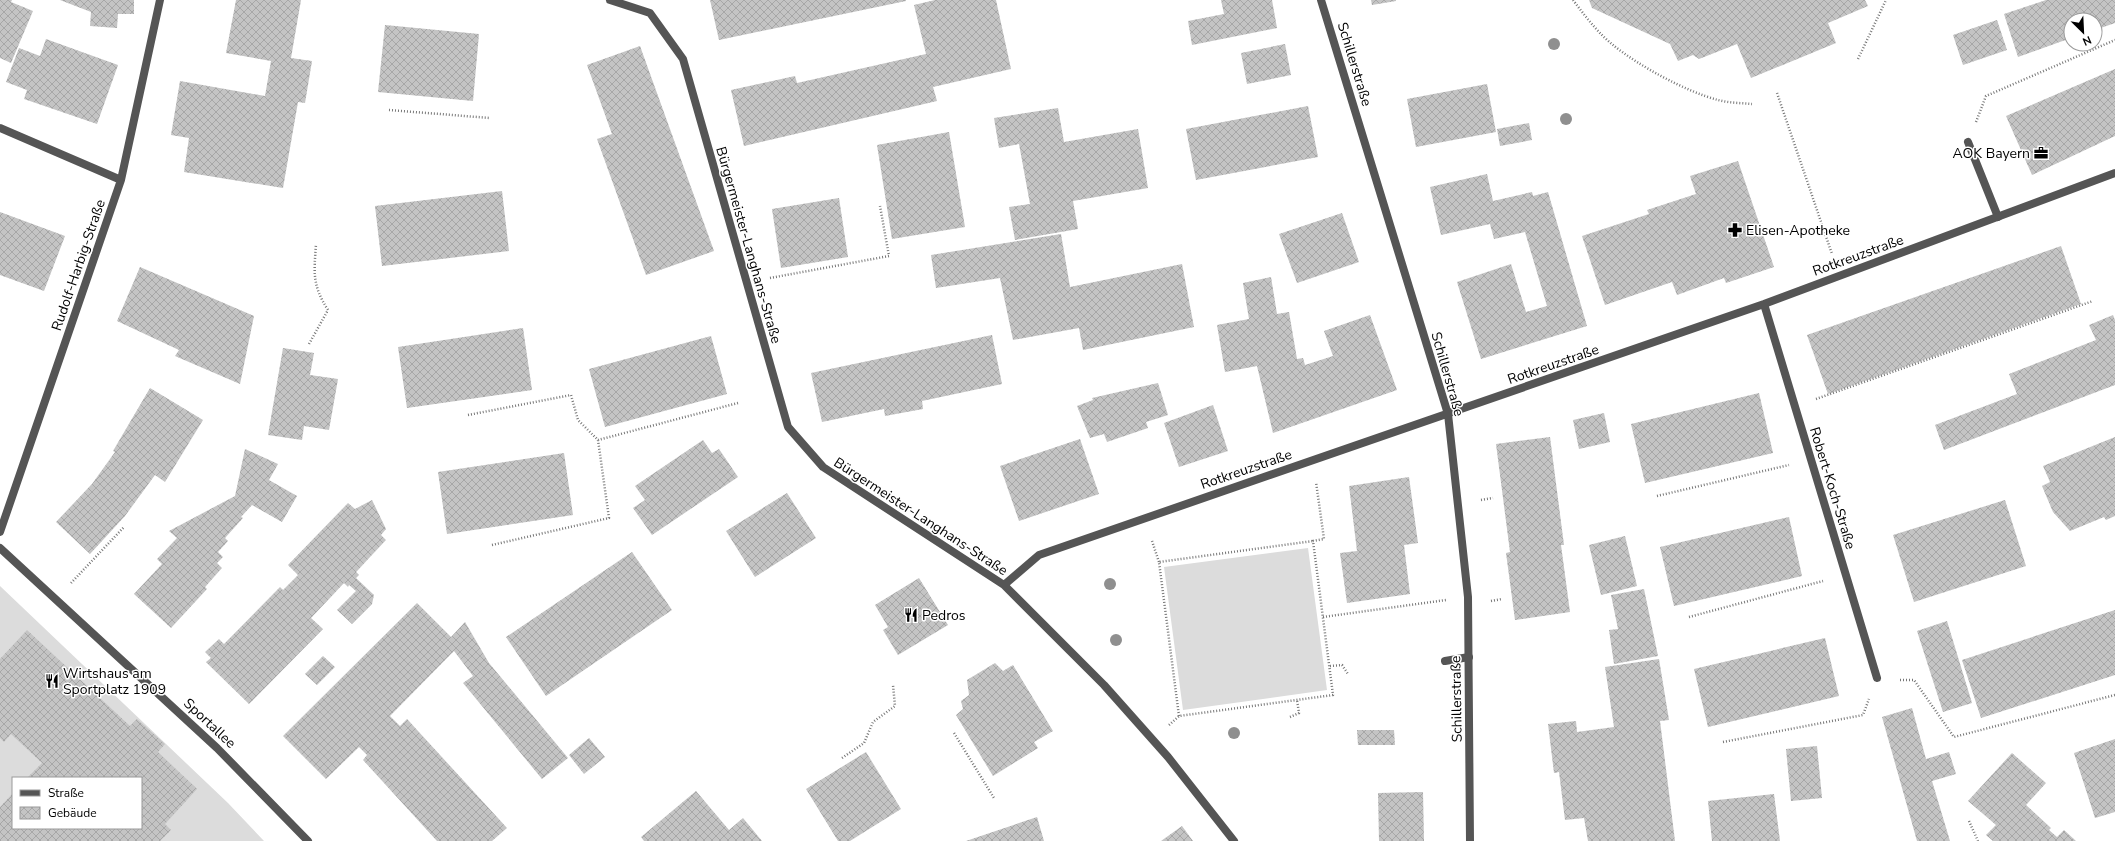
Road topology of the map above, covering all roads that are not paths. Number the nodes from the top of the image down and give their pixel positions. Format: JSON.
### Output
{"nodes":[{"id":1,"x":160,"y":0,"type":"edge"},
{"id":2,"x":610,"y":0,"type":"edge"},
{"id":3,"x":1321,"y":0,"type":"edge"},
{"id":4,"x":0,"y":128,"type":"edge"},
{"id":5,"x":1968,"y":142,"type":"road end"},
{"id":6,"x":2115,"y":173,"type":"edge"},
{"id":7,"x":121,"y":180,"type":"junction"},
{"id":8,"x":1998,"y":217,"type":"junction"},
{"id":9,"x":1764,"y":304,"type":"junction"},
{"id":10,"x":1448,"y":414,"type":"junction"},
{"id":11,"x":0,"y":532,"type":"edge"},
{"id":12,"x":0,"y":548,"type":"edge"},
{"id":13,"x":1004,"y":585,"type":"junction"},
{"id":14,"x":1469,"y":657,"type":"junction"},
{"id":15,"x":1445,"y":661,"type":"dead end"},
{"id":16,"x":1877,"y":678,"type":"road end"},
{"id":17,"x":308,"y":841,"type":"edge"},
{"id":18,"x":1234,"y":841,"type":"edge"},
{"id":19,"x":1470,"y":841,"type":"edge"}],
"edges":[{"from":1,"to":7,"type":"street","name":"Rudolf-Harbig-Straße"},
{"from":2,"to":13,"type":"street","name":"Bürgermeister-Langhans-Straße"},
{"from":3,"to":10,"type":"street","name":"Schillerstraße"},
{"from":4,"to":7,"type":"street"},
{"from":5,"to":8,"type":"street"},
{"from":6,"to":8,"type":"street","name":"Rotkreuzstraße"},
{"from":7,"to":11,"type":"street","name":"Rudolf-Harbig-Straße"},
{"from":8,"to":9,"type":"street","name":"Rotkreuzstraße"},
{"from":9,"to":10,"type":"street","name":"Rotkreuzstraße"},
{"from":9,"to":16,"type":"street","name":"Robert-Koch-Straße"},
{"from":10,"to":13,"type":"street","name":"Rotkreuzstraße"},
{"from":10,"to":14,"type":"street","name":"Schillerstraße"},
{"from":12,"to":17,"type":"street","name":"Sportallee"},
{"from":13,"to":18,"type":"street","name":"Bürgermeister-Langhans-Straße"},
{"from":14,"to":15,"type":"street"},
{"from":14,"to":19,"type":"street","name":"Schillerstraße"}]}
